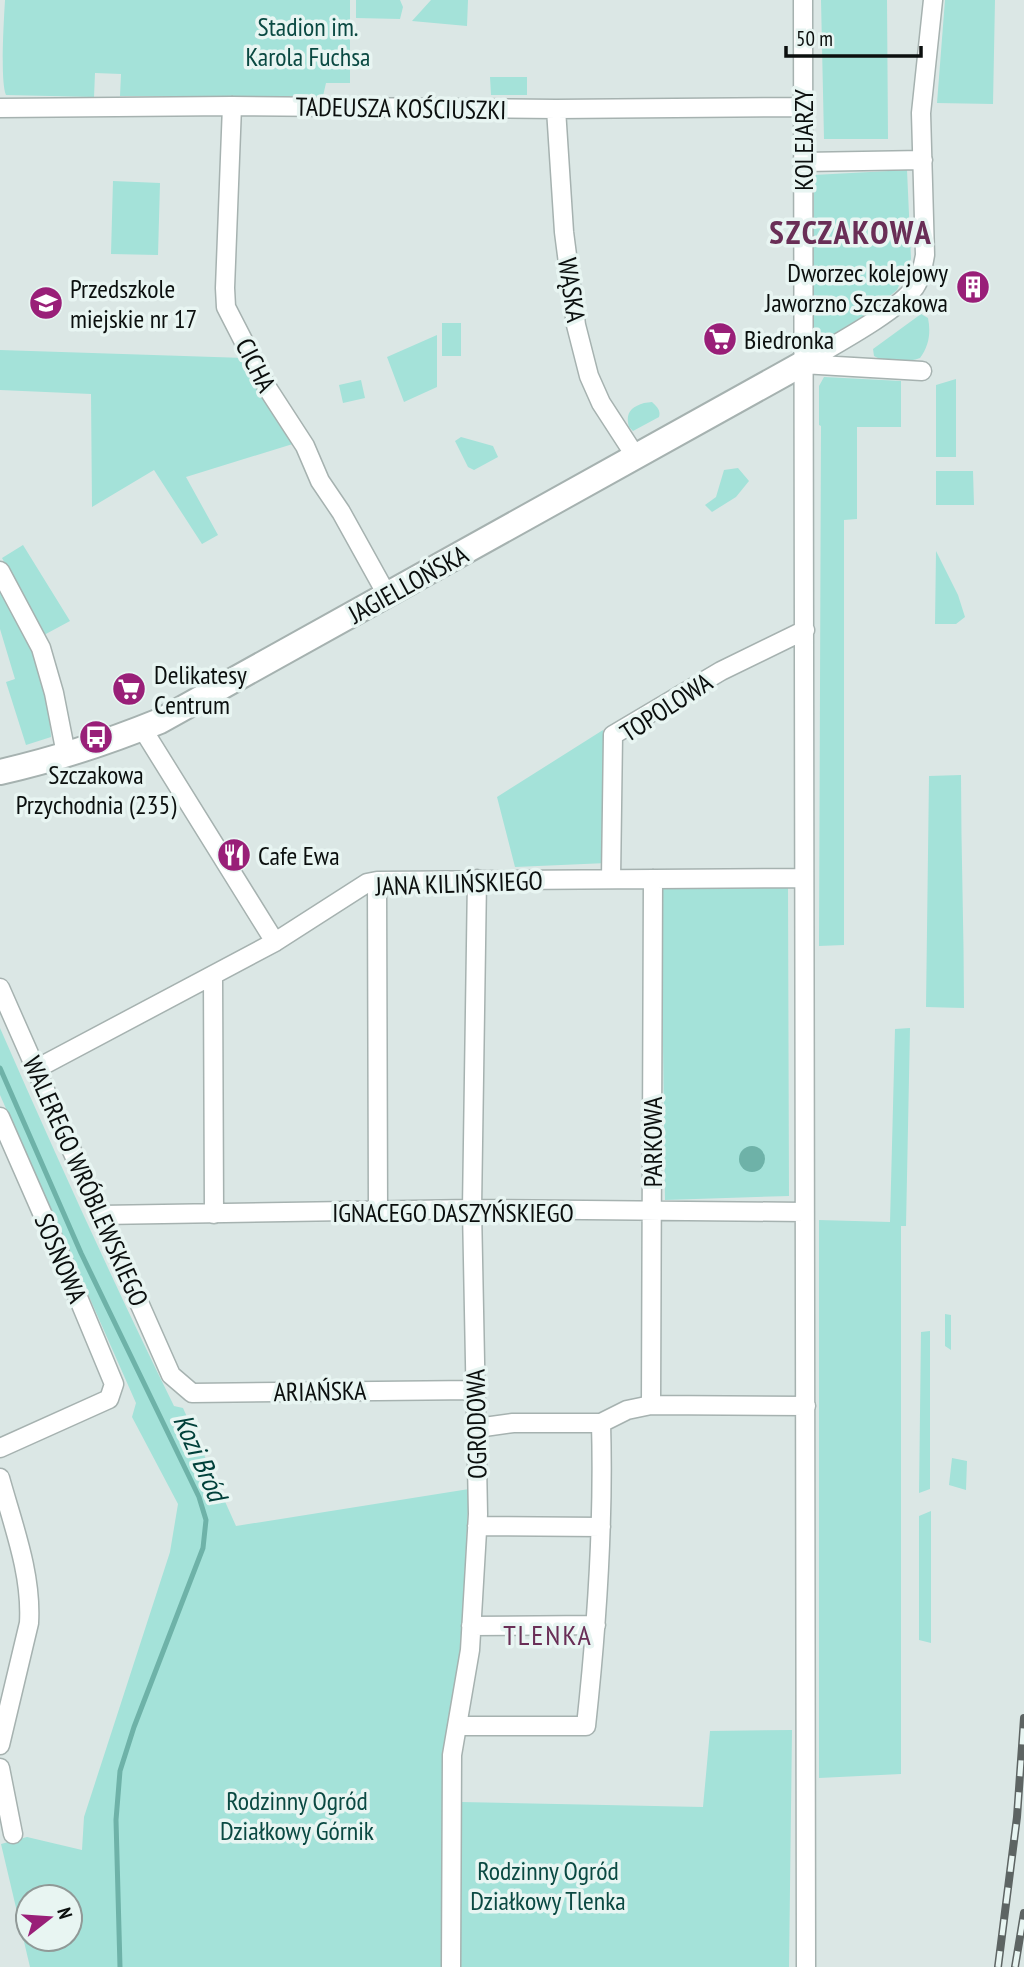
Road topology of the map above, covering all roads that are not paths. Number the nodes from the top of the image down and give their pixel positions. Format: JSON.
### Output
{"nodes":[{"id":1,"x":803,"y":0,"type":"edge"},
{"id":2,"x":933,"y":0,"type":"edge"},
{"id":3,"x":232,"y":106,"type":"junction"},
{"id":4,"x":803,"y":107,"type":"junction"},
{"id":5,"x":0,"y":108,"type":"edge"},
{"id":6,"x":556,"y":109,"type":"junction"},
{"id":7,"x":923,"y":160,"type":"junction"},
{"id":8,"x":803,"y":162,"type":"junction"},
{"id":9,"x":802,"y":365,"type":"junction"},
{"id":10,"x":922,"y":370,"type":"dead end"},
{"id":11,"x":636,"y":457,"type":"junction"},
{"id":12,"x":0,"y":571,"type":"edge"},
{"id":13,"x":387,"y":595,"type":"junction"},
{"id":14,"x":805,"y":630,"type":"junction"},
{"id":15,"x":142,"y":728,"type":"junction"},
{"id":16,"x":65,"y":754,"type":"junction"},
{"id":17,"x":0,"y":772,"type":"edge"},
{"id":18,"x":803,"y":878,"type":"junction"},
{"id":19,"x":477,"y":879,"type":"junction"},
{"id":20,"x":611,"y":879,"type":"junction"},
{"id":21,"x":653,"y":879,"type":"junction"},
{"id":22,"x":377,"y":881,"type":"junction"},
{"id":23,"x":275,"y":942,"type":"junction"},
{"id":24,"x":213,"y":975,"type":"junction"},
{"id":25,"x":0,"y":988,"type":"edge"},
{"id":26,"x":36,"y":1069,"type":"junction"},
{"id":27,"x":0,"y":1117,"type":"edge"},
{"id":28,"x":472,"y":1209,"type":"junction"},
{"id":29,"x":377,"y":1212,"type":"junction"},
{"id":30,"x":651,"y":1212,"type":"junction"},
{"id":31,"x":804,"y":1212,"type":"junction"},
{"id":32,"x":214,"y":1214,"type":"junction"},
{"id":33,"x":102,"y":1215,"type":"junction"},
{"id":34,"x":171,"y":1375,"type":"joint"},
{"id":35,"x":475,"y":1390,"type":"junction"},
{"id":36,"x":651,"y":1405,"type":"junction"},
{"id":37,"x":806,"y":1406,"type":"junction"},
{"id":38,"x":477,"y":1419,"type":"junction"},
{"id":39,"x":601,"y":1423,"type":"junction"},
{"id":40,"x":0,"y":1448,"type":"edge"},
{"id":41,"x":0,"y":1478,"type":"edge"},
{"id":42,"x":477,"y":1526,"type":"junction"},
{"id":43,"x":601,"y":1527,"type":"junction"},
{"id":44,"x":596,"y":1625,"type":"junction"},
{"id":45,"x":471,"y":1626,"type":"junction"},
{"id":46,"x":457,"y":1726,"type":"junction"},
{"id":47,"x":0,"y":1745,"type":"edge"},
{"id":48,"x":0,"y":1768,"type":"edge"},
{"id":49,"x":13,"y":1834,"type":"dead end"},
{"id":50,"x":451,"y":1967,"type":"edge"},
{"id":51,"x":806,"y":1967,"type":"edge"}],
"edges":[{"from":1,"to":4,"type":"street","name":"KOLEJARZY"},
{"from":2,"to":7,"type":"street"},
{"from":3,"to":5,"type":"street","name":"TADEUSZA KOŚCIUSZKI"},
{"from":3,"to":6,"type":"street","name":"TADEUSZA KOŚCIUSZKI"},
{"from":3,"to":13,"type":"street","name":"CICHA"},
{"from":4,"to":6,"type":"street","name":"TADEUSZA KOŚCIUSZKI"},
{"from":4,"to":8,"type":"street","name":"KOLEJARZY"},
{"from":6,"to":11,"type":"street","name":"WĄSKA"},
{"from":7,"to":8,"type":"street"},
{"from":7,"to":9,"type":"street"},
{"from":8,"to":9,"type":"street","name":"KOLEJARZY"},
{"from":9,"to":10,"type":"street"},
{"from":9,"to":11,"type":"street","name":"JAGIELLOŃSKA"},
{"from":9,"to":14,"type":"street","name":"KOLEJARZY"},
{"from":11,"to":13,"type":"street","name":"JAGIELLOŃSKA"},
{"from":12,"to":16,"type":"street"},
{"from":13,"to":15,"type":"street","name":"JAGIELLOŃSKA"},
{"from":14,"to":18,"type":"street","name":"KOLEJARZY"},
{"from":14,"to":20,"type":"street","name":"TOPOLOWA"},
{"from":15,"to":16,"type":"street","name":"JAGIELLOŃSKA"},
{"from":15,"to":23,"type":"street"},
{"from":16,"to":17,"type":"street","name":"JAGIELLOŃSKA"},
{"from":18,"to":21,"type":"street","name":"JANA KILIŃSKIEGO"},
{"from":18,"to":31,"type":"street","name":"KOLEJARZY"},
{"from":19,"to":20,"type":"street","name":"JANA KILIŃSKIEGO"},
{"from":19,"to":22,"type":"street","name":"JANA KILIŃSKIEGO"},
{"from":19,"to":28,"type":"street","name":"OGRODOWA"},
{"from":20,"to":21,"type":"street","name":"JANA KILIŃSKIEGO"},
{"from":21,"to":30,"type":"street","name":"PARKOWA"},
{"from":22,"to":23,"type":"street","name":"JANA KILIŃSKIEGO"},
{"from":22,"to":29,"type":"street"},
{"from":23,"to":24,"type":"street","name":"JANA KILIŃSKIEGO"},
{"from":24,"to":26,"type":"street","name":"JANA KILIŃSKIEGO"},
{"from":24,"to":32,"type":"street"},
{"from":25,"to":26,"type":"street","name":"WALEREGO WRÓBLEWSKIEGO"},
{"from":26,"to":33,"type":"street","name":"WALEREGO WRÓBLEWSKIEGO"},
{"from":27,"to":40,"type":"street","name":"SOSNOWA"},
{"from":28,"to":29,"type":"street","name":"IGNACEGO DASZYŃSKIEGO"},
{"from":28,"to":30,"type":"street","name":"IGNACEGO DASZYŃSKIEGO"},
{"from":28,"to":35,"type":"street","name":"OGRODOWA"},
{"from":29,"to":32,"type":"street","name":"IGNACEGO DASZYŃSKIEGO"},
{"from":30,"to":31,"type":"street","name":"IGNACEGO DASZYŃSKIEGO"},
{"from":30,"to":36,"type":"street","name":"PARKOWA"},
{"from":31,"to":37,"type":"street","name":"KOLEJARZY"},
{"from":32,"to":33,"type":"street","name":"IGNACEGO DASZYŃSKIEGO"},
{"from":33,"to":34,"type":"street","name":"WALEREGO WRÓBLEWSKIEGO"},
{"from":34,"to":35,"type":"street","name":"ARIAŃSKA"},
{"from":35,"to":38,"type":"street","name":"OGRODOWA"},
{"from":36,"to":37,"type":"street"},
{"from":36,"to":39,"type":"street"},
{"from":37,"to":51,"type":"street","name":"KOLEJARZY"},
{"from":38,"to":39,"type":"street"},
{"from":38,"to":42,"type":"street","name":"OGRODOWA"},
{"from":39,"to":43,"type":"street"},
{"from":41,"to":47,"type":"street"},
{"from":42,"to":43,"type":"street"},
{"from":42,"to":45,"type":"street","name":"OGRODOWA"},
{"from":43,"to":44,"type":"street"},
{"from":44,"to":45,"type":"street"},
{"from":44,"to":46,"type":"street"},
{"from":45,"to":46,"type":"street","name":"OGRODOWA"},
{"from":46,"to":50,"type":"street","name":"OGRODOWA"},
{"from":48,"to":49,"type":"street"}]}
